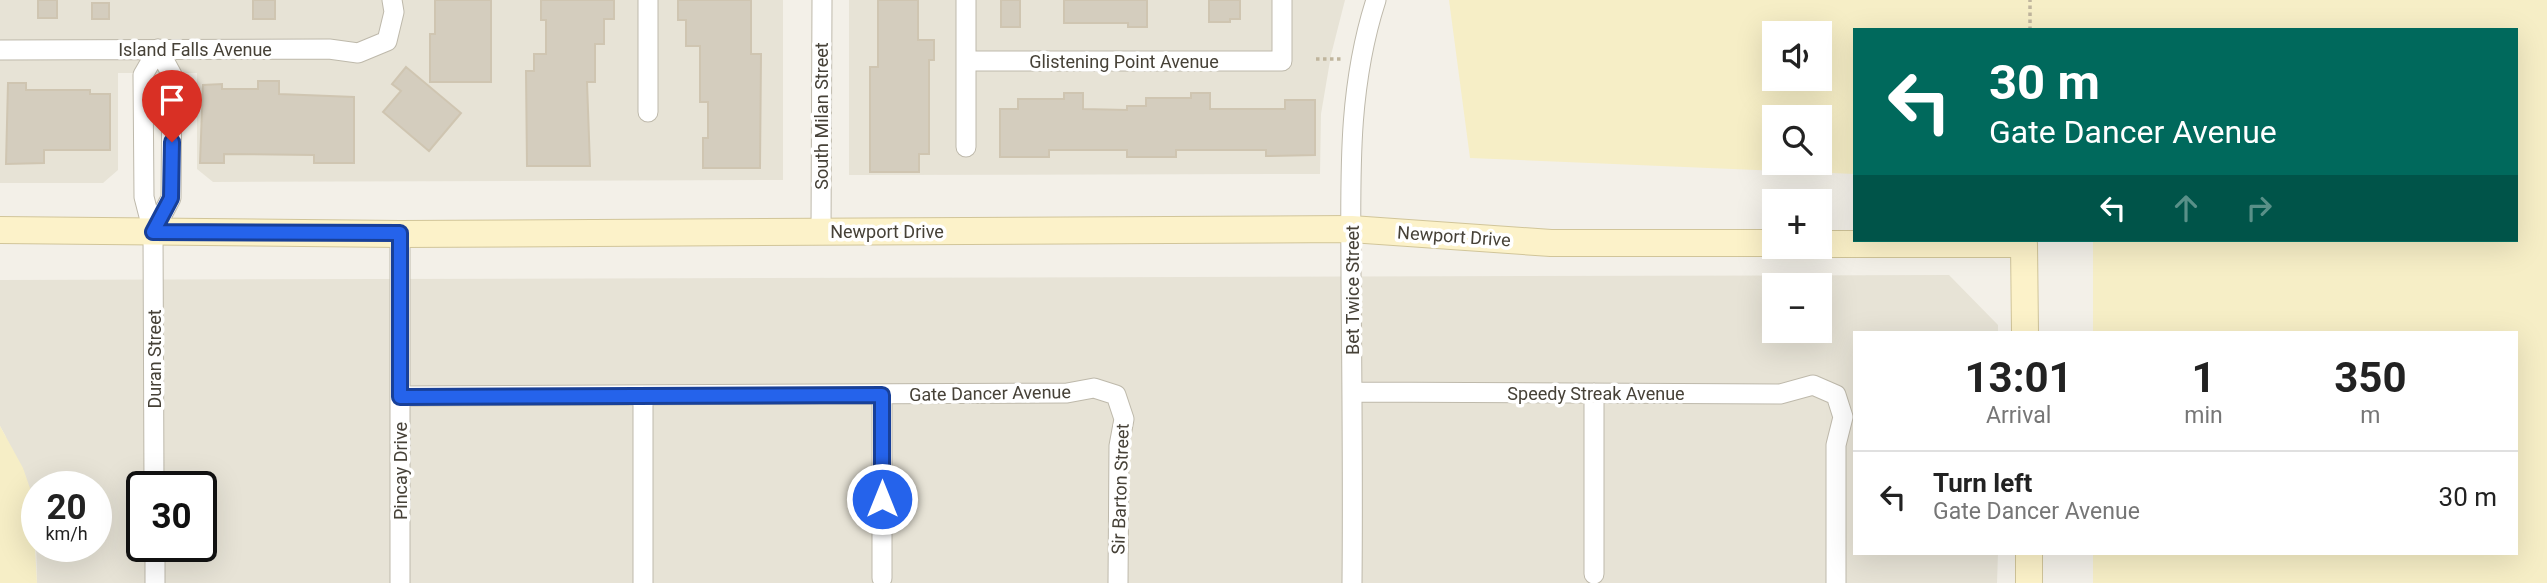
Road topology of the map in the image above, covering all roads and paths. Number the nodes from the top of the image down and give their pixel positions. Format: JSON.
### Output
{"nodes":[{"id":1,"x":392,"y":0,"type":"edge"},
{"id":2,"x":648,"y":0,"type":"edge"},
{"id":3,"x":821,"y":0,"type":"edge"},
{"id":4,"x":966,"y":0,"type":"edge"},
{"id":5,"x":1282,"y":0,"type":"edge"},
{"id":6,"x":1376,"y":0,"type":"edge"},
{"id":7,"x":2030,"y":0,"type":"edge"},
{"id":8,"x":2029,"y":28,"type":"edge"},
{"id":9,"x":158,"y":49,"type":"junction"},
{"id":10,"x":0,"y":50,"type":"edge"},
{"id":11,"x":1316,"y":59,"type":"dead end"},
{"id":12,"x":1342,"y":59,"type":"dead end"},
{"id":13,"x":966,"y":61,"type":"junction"},
{"id":14,"x":648,"y":112,"type":"dead end"},
{"id":15,"x":966,"y":147,"type":"dead end"},
{"id":16,"x":1351,"y":229,"type":"junction"},
{"id":17,"x":0,"y":230,"type":"edge"},
{"id":18,"x":153,"y":232,"type":"junction"},
{"id":19,"x":821,"y":232,"type":"junction"},
{"id":20,"x":400,"y":233,"type":"junction"},
{"id":21,"x":1762,"y":243,"type":"edge"},
{"id":22,"x":1832,"y":244,"type":"edge"},
{"id":23,"x":2025,"y":331,"type":"edge"},
{"id":24,"x":1353,"y":392,"type":"junction"},
{"id":25,"x":1594,"y":393,"type":"junction"},
{"id":26,"x":882,"y":395,"type":"junction"},
{"id":27,"x":1116,"y":395,"type":"joint"},
{"id":28,"x":643,"y":396,"type":"junction"},
{"id":29,"x":400,"y":397,"type":"junction"},
{"id":30,"x":154,"y":471,"type":"edge"},
{"id":31,"x":2029,"y":555,"type":"edge"},
{"id":32,"x":155,"y":562,"type":"edge"},
{"id":33,"x":1594,"y":574,"type":"dead end"},
{"id":34,"x":882,"y":578,"type":"dead end"},
{"id":35,"x":155,"y":583,"type":"edge"},
{"id":36,"x":400,"y":583,"type":"edge"},
{"id":37,"x":643,"y":583,"type":"edge"},
{"id":38,"x":1118,"y":583,"type":"edge"},
{"id":39,"x":1352,"y":583,"type":"edge"},
{"id":40,"x":1836,"y":583,"type":"edge"},
{"id":41,"x":2029,"y":583,"type":"edge"}],
"edges":[{"from":1,"to":9,"type":"street","name":"Island Falls Avenue"},
{"from":2,"to":14,"type":"street"},
{"from":3,"to":19,"type":"street","name":"South Milan Street"},
{"from":4,"to":13,"type":"street"},
{"from":5,"to":13,"type":"street","name":"Glistening Point Avenue"},
{"from":6,"to":16,"type":"street","name":"Bet Twice Street"},
{"from":7,"to":8,"type":"path"},
{"from":9,"to":10,"type":"street","name":"Island Falls Avenue"},
{"from":9,"to":18,"type":"street"},
{"from":9,"to":18,"type":"street"},
{"from":11,"to":12,"type":"path"},
{"from":13,"to":15,"type":"street"},
{"from":16,"to":19,"type":"street","name":"Newport Drive"},
{"from":16,"to":21,"type":"street","name":"Newport Drive"},
{"from":16,"to":24,"type":"street","name":"Bet Twice Street"},
{"from":17,"to":18,"type":"street","name":"Newport Drive"},
{"from":18,"to":20,"type":"street","name":"Newport Drive"},
{"from":18,"to":30,"type":"street","name":"Duran Street"},
{"from":19,"to":20,"type":"street","name":"Newport Drive"},
{"from":20,"to":29,"type":"street","name":"Pincay Drive"},
{"from":22,"to":23,"type":"street"},
{"from":24,"to":25,"type":"street","name":"Speedy Streak Avenue"},
{"from":24,"to":39,"type":"street","name":"Bet Twice Street"},
{"from":25,"to":33,"type":"street"},
{"from":25,"to":40,"type":"street","name":"Speedy Streak Avenue"},
{"from":26,"to":27,"type":"street","name":"Gate Dancer Avenue"},
{"from":26,"to":28,"type":"street","name":"Gate Dancer Avenue"},
{"from":26,"to":34,"type":"street"},
{"from":27,"to":38,"type":"street","name":"Sir Barton Street"},
{"from":28,"to":29,"type":"street","name":"Gate Dancer Avenue"},
{"from":28,"to":37,"type":"street"},
{"from":29,"to":36,"type":"street","name":"Pincay Drive"},
{"from":31,"to":41,"type":"street"},
{"from":32,"to":35,"type":"street"}]}
